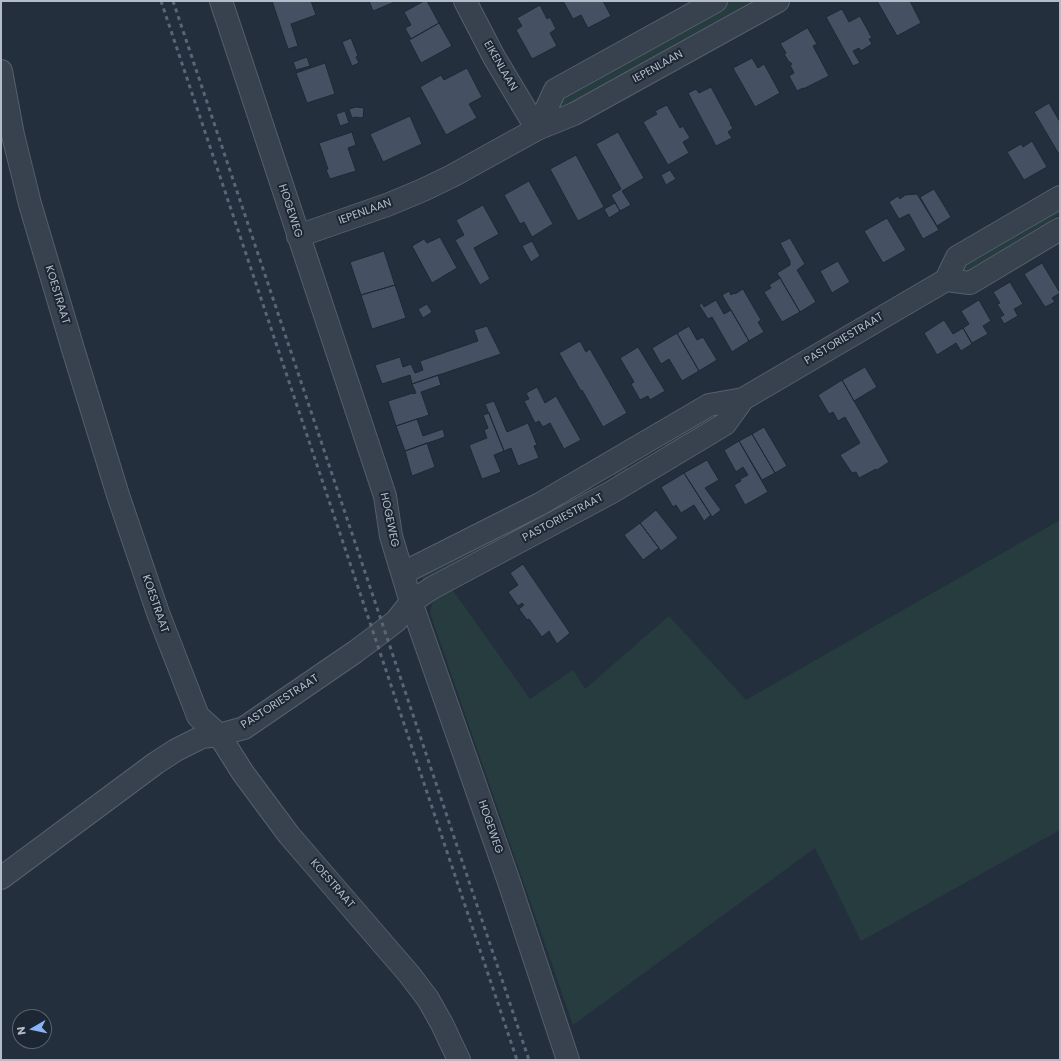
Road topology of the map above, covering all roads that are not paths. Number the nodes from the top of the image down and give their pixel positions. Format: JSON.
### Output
{"nodes":[{"id":1,"x":221,"y":1,"type":"edge"},
{"id":2,"x":465,"y":1,"type":"edge"},
{"id":3,"x":716,"y":1,"type":"edge"},
{"id":4,"x":778,"y":1,"type":"edge"},
{"id":5,"x":1,"y":71,"type":"edge"},
{"id":6,"x":537,"y":129,"type":"junction"},
{"id":7,"x":1060,"y":197,"type":"edge"},
{"id":8,"x":1060,"y":229,"type":"edge"},
{"id":9,"x":298,"y":236,"type":"junction"},
{"id":10,"x":946,"y":280,"type":"junction"},
{"id":11,"x":743,"y":400,"type":"junction"},
{"id":12,"x":595,"y":471,"type":"junction"},
{"id":13,"x":610,"y":492,"type":"junction"},
{"id":14,"x":503,"y":522,"type":"junction"},
{"id":15,"x":516,"y":543,"type":"junction"},
{"id":16,"x":403,"y":573,"type":"junction"},
{"id":17,"x":411,"y":602,"type":"junction"},
{"id":18,"x":219,"y":735,"type":"junction"},
{"id":19,"x":1,"y":878,"type":"edge"},
{"id":20,"x":460,"y":1060,"type":"edge"},
{"id":21,"x":568,"y":1060,"type":"edge"}],
"edges":[{"from":1,"to":9,"type":"street","name":"HOGEWEG"},
{"from":2,"to":6,"type":"street","name":"EIKENLAAN"},
{"from":3,"to":6,"type":"street"},
{"from":4,"to":6,"type":"street","name":"IEPENLAAN"},
{"from":5,"to":18,"type":"street","name":"KOESTRAAT"},
{"from":6,"to":9,"type":"street","name":"IEPENLAAN"},
{"from":7,"to":10,"type":"street"},
{"from":8,"to":10,"type":"street"},
{"from":9,"to":16,"type":"street","name":"HOGEWEG"},
{"from":10,"to":11,"type":"street","name":"PASTORIESTRAAT"},
{"from":11,"to":12,"type":"street","name":"PASTORIESTRAAT"},
{"from":11,"to":13,"type":"street","name":"PASTORIESTRAAT"},
{"from":12,"to":13,"type":"street","name":"PASTORIESTRAAT"},
{"from":12,"to":14,"type":"street","name":"PASTORIESTRAAT"},
{"from":13,"to":15,"type":"street","name":"PASTORIESTRAAT"},
{"from":14,"to":15,"type":"street","name":"PASTORIESTRAAT"},
{"from":14,"to":16,"type":"street","name":"PASTORIESTRAAT"},
{"from":15,"to":17,"type":"street","name":"PASTORIESTRAAT"},
{"from":16,"to":17,"type":"street","name":"HOGEWEG"},
{"from":17,"to":18,"type":"street","name":"PASTORIESTRAAT"},
{"from":17,"to":21,"type":"street","name":"HOGEWEG"},
{"from":18,"to":19,"type":"street","name":"PASTORIESTRAAT"},
{"from":18,"to":20,"type":"street","name":"KOESTRAAT"}]}
